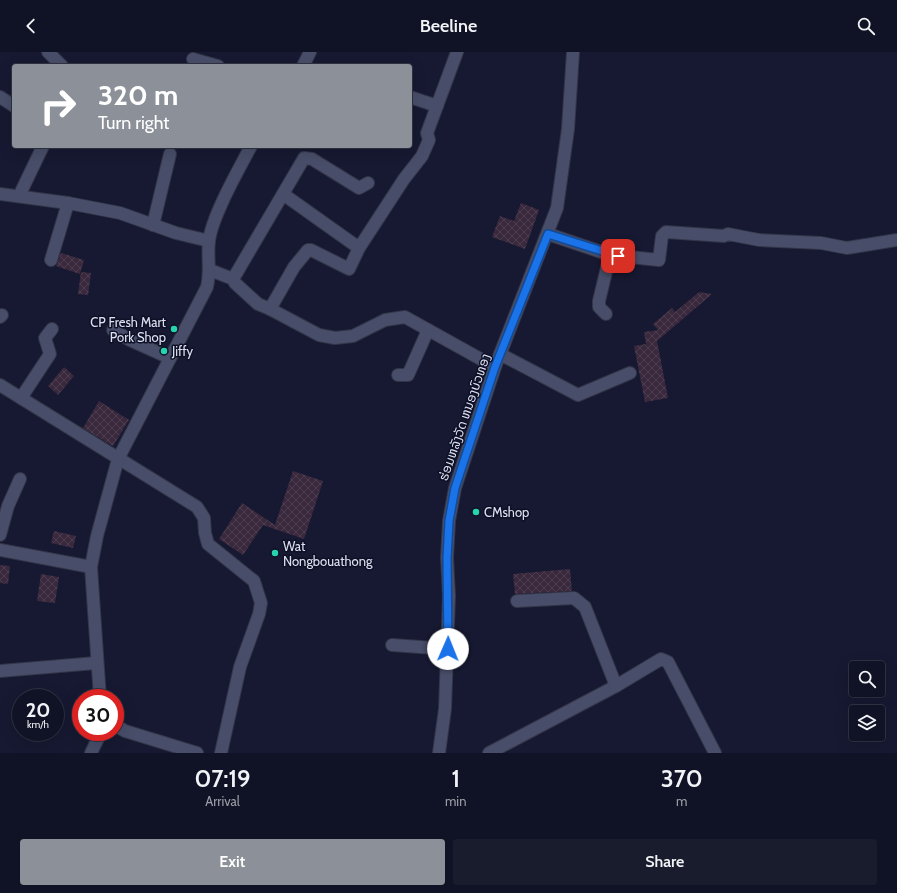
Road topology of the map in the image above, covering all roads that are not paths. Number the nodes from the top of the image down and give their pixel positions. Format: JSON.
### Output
{"nodes":[{"id":1,"x":48,"y":52,"type":"edge"},
{"id":2,"x":310,"y":52,"type":"edge"},
{"id":3,"x":457,"y":52,"type":"edge"},
{"id":4,"x":573,"y":52,"type":"edge"},
{"id":5,"x":192,"y":60,"type":"dead end"},
{"id":6,"x":60,"y":64,"type":"edge"},
{"id":7,"x":209,"y":64,"type":"edge"},
{"id":8,"x":304,"y":64,"type":"edge"},
{"id":9,"x":0,"y":97,"type":"edge"},
{"id":10,"x":412,"y":98,"type":"edge"},
{"id":11,"x":12,"y":105,"type":"edge"},
{"id":12,"x":437,"y":106,"type":"junction"},
{"id":13,"x":42,"y":148,"type":"edge"},
{"id":14,"x":251,"y":148,"type":"edge"},
{"id":15,"x":170,"y":154,"type":"dead end"},
{"id":16,"x":368,"y":183,"type":"dead end"},
{"id":17,"x":0,"y":194,"type":"edge"},
{"id":18,"x":283,"y":194,"type":"junction"},
{"id":19,"x":19,"y":196,"type":"junction"},
{"id":20,"x":68,"y":203,"type":"junction"},
{"id":21,"x":153,"y":225,"type":"junction"},
{"id":22,"x":548,"y":234,"type":"junction"},
{"id":23,"x":897,"y":240,"type":"edge"},
{"id":24,"x":209,"y":241,"type":"junction"},
{"id":25,"x":359,"y":248,"type":"junction"},
{"id":26,"x":610,"y":255,"type":"junction"},
{"id":27,"x":51,"y":260,"type":"dead end"},
{"id":28,"x":210,"y":270,"type":"junction"},
{"id":29,"x":233,"y":279,"type":"junction"},
{"id":30,"x":270,"y":309,"type":"junction"},
{"id":31,"x":606,"y":314,"type":"dead end"},
{"id":32,"x":52,"y":329,"type":"dead end"},
{"id":33,"x":113,"y":330,"type":"dead end"},
{"id":34,"x":428,"y":330,"type":"junction"},
{"id":35,"x":500,"y":354,"type":"junction"},
{"id":36,"x":170,"y":358,"type":"junction"},
{"id":37,"x":495,"y":367,"type":"junction"},
{"id":38,"x":630,"y":373,"type":"dead end"},
{"id":39,"x":398,"y":376,"type":"dead end"},
{"id":40,"x":0,"y":385,"type":"edge"},
{"id":41,"x":21,"y":398,"type":"junction"},
{"id":42,"x":118,"y":459,"type":"junction"},
{"id":43,"x":20,"y":479,"type":"dead end"},
{"id":44,"x":0,"y":535,"type":"edge"},
{"id":45,"x":0,"y":550,"type":"edge"},
{"id":46,"x":91,"y":567,"type":"junction"},
{"id":47,"x":517,"y":601,"type":"dead end"},
{"id":48,"x":392,"y":645,"type":"dead end"},
{"id":49,"x":448,"y":649,"type":"junction"},
{"id":50,"x":96,"y":663,"type":"junction"},
{"id":51,"x":0,"y":671,"type":"edge"},
{"id":52,"x":616,"y":686,"type":"junction"},
{"id":53,"x":99,"y":689,"type":"edge"},
{"id":54,"x":124,"y":730,"type":"edge"},
{"id":55,"x":97,"y":741,"type":"edge"},
{"id":56,"x":91,"y":753,"type":"edge"},
{"id":57,"x":197,"y":753,"type":"edge"},
{"id":58,"x":220,"y":753,"type":"edge"},
{"id":59,"x":439,"y":753,"type":"edge"},
{"id":60,"x":489,"y":753,"type":"edge"},
{"id":61,"x":715,"y":753,"type":"edge"}],
"edges":[{"from":1,"to":6,"type":"street"},
{"from":2,"to":8,"type":"street"},
{"from":3,"to":12,"type":"street"},
{"from":4,"to":22,"type":"street","name":"ຮ່ອມຫລັງວັດ ຫນອງບົວທອງ"},
{"from":5,"to":7,"type":"street"},
{"from":9,"to":11,"type":"street"},
{"from":10,"to":12,"type":"street"},
{"from":12,"to":25,"type":"street"},
{"from":13,"to":19,"type":"street"},
{"from":14,"to":24,"type":"street"},
{"from":15,"to":21,"type":"street"},
{"from":16,"to":18,"type":"street"},
{"from":17,"to":19,"type":"street"},
{"from":18,"to":25,"type":"street"},
{"from":18,"to":29,"type":"street"},
{"from":19,"to":20,"type":"street"},
{"from":20,"to":21,"type":"street"},
{"from":20,"to":27,"type":"street"},
{"from":21,"to":24,"type":"street"},
{"from":22,"to":26,"type":"street"},
{"from":22,"to":35,"type":"street","name":"ຮ່ອມຫລັງວັດ ຫນອງບົວທອງ"},
{"from":23,"to":26,"type":"street"},
{"from":24,"to":28,"type":"street"},
{"from":25,"to":30,"type":"street"},
{"from":26,"to":31,"type":"street"},
{"from":28,"to":29,"type":"street"},
{"from":28,"to":36,"type":"street"},
{"from":29,"to":30,"type":"street"},
{"from":30,"to":34,"type":"street"},
{"from":32,"to":41,"type":"street"},
{"from":33,"to":36,"type":"street"},
{"from":34,"to":37,"type":"street"},
{"from":34,"to":39,"type":"street"},
{"from":35,"to":37,"type":"street","name":"ຮ່ອມຫລັງວັດ ຫນອງບົວທອງ"},
{"from":35,"to":38,"type":"street"},
{"from":36,"to":42,"type":"street"},
{"from":37,"to":49,"type":"street","name":"ຮ່ອມຫລັງວັດ ຫນອງບົວທອງ"},
{"from":40,"to":41,"type":"street"},
{"from":41,"to":42,"type":"street"},
{"from":42,"to":46,"type":"street"},
{"from":42,"to":58,"type":"street"},
{"from":43,"to":44,"type":"street"},
{"from":45,"to":46,"type":"street"},
{"from":46,"to":50,"type":"street"},
{"from":47,"to":52,"type":"street"},
{"from":48,"to":49,"type":"street"},
{"from":49,"to":59,"type":"street","name":"ຮ່ອມຫລັງວັດ ຫນອງບົວທອງ"},
{"from":50,"to":51,"type":"street"},
{"from":50,"to":53,"type":"street"},
{"from":52,"to":60,"type":"street"},
{"from":52,"to":61,"type":"street"},
{"from":54,"to":57,"type":"street"},
{"from":55,"to":56,"type":"street"}]}
